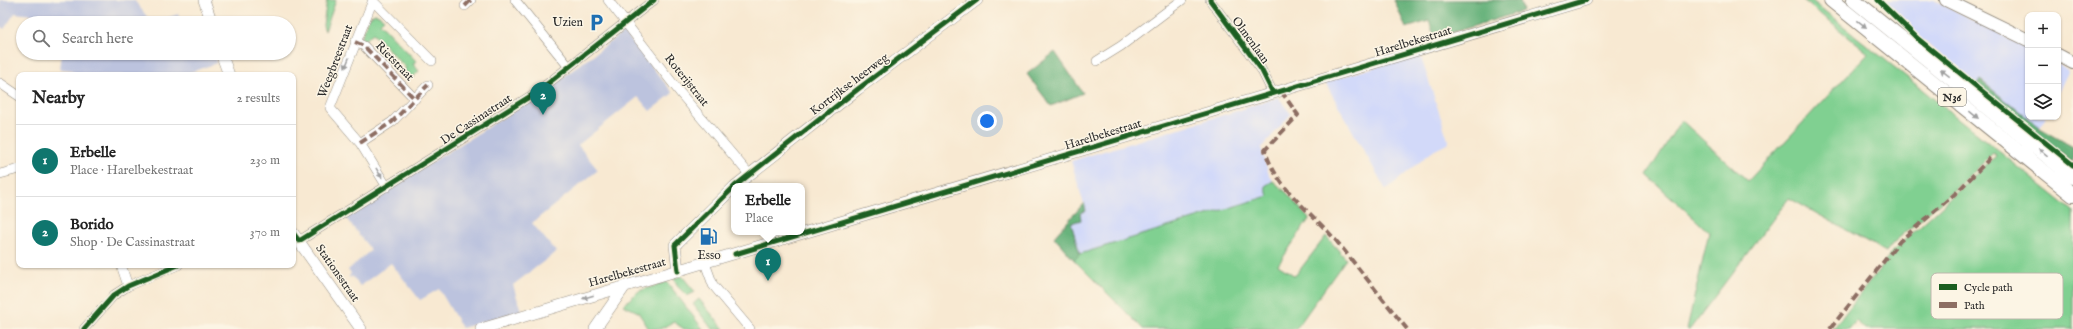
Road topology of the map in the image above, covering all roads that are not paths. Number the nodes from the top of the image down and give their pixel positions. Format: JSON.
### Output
{"nodes":[{"id":1,"x":204,"y":0,"type":"edge"},
{"id":2,"x":373,"y":0,"type":"edge"},
{"id":3,"x":515,"y":0,"type":"edge"},
{"id":4,"x":608,"y":0,"type":"edge"},
{"id":5,"x":654,"y":0,"type":"edge"},
{"id":6,"x":977,"y":0,"type":"edge"},
{"id":7,"x":1182,"y":0,"type":"edge"},
{"id":8,"x":1210,"y":0,"type":"edge"},
{"id":9,"x":1586,"y":0,"type":"edge"},
{"id":10,"x":1831,"y":0,"type":"edge"},
{"id":11,"x":1854,"y":0,"type":"edge"},
{"id":12,"x":1954,"y":2,"type":"edge"},
{"id":13,"x":1866,"y":6,"type":"edge"},
{"id":14,"x":210,"y":16,"type":"edge"},
{"id":15,"x":626,"y":22,"type":"junction"},
{"id":16,"x":2025,"y":38,"type":"edge"},
{"id":17,"x":355,"y":42,"type":"junction"},
{"id":18,"x":2061,"y":57,"type":"edge"},
{"id":19,"x":224,"y":60,"type":"edge"},
{"id":20,"x":432,"y":61,"type":"dead end"},
{"id":21,"x":1097,"y":61,"type":"dead end"},
{"id":22,"x":2073,"y":63,"type":"edge"},
{"id":23,"x":569,"y":67,"type":"junction"},
{"id":24,"x":228,"y":72,"type":"edge"},
{"id":25,"x":0,"y":83,"type":"edge"},
{"id":26,"x":428,"y":85,"type":"dead end"},
{"id":27,"x":1273,"y":93,"type":"junction"},
{"id":28,"x":16,"y":94,"type":"edge"},
{"id":29,"x":415,"y":99,"type":"junction"},
{"id":30,"x":360,"y":143,"type":"junction"},
{"id":31,"x":16,"y":170,"type":"edge"},
{"id":32,"x":0,"y":174,"type":"edge"},
{"id":33,"x":748,"y":174,"type":"junction"},
{"id":34,"x":2073,"y":177,"type":"edge"},
{"id":35,"x":739,"y":183,"type":"edge"},
{"id":36,"x":387,"y":187,"type":"junction"},
{"id":37,"x":731,"y":191,"type":"edge"},
{"id":38,"x":2073,"y":195,"type":"edge"},
{"id":39,"x":805,"y":233,"type":"edge"},
{"id":40,"x":799,"y":235,"type":"edge"},
{"id":41,"x":296,"y":237,"type":"edge"},
{"id":42,"x":705,"y":263,"type":"junction"},
{"id":43,"x":122,"y":268,"type":"edge"},
{"id":44,"x":171,"y":268,"type":"edge"},
{"id":45,"x":678,"y":271,"type":"junction"},
{"id":46,"x":128,"y":286,"type":"junction"},
{"id":47,"x":625,"y":286,"type":"junction"},
{"id":48,"x":84,"y":329,"type":"edge"},
{"id":49,"x":361,"y":329,"type":"edge"},
{"id":50,"x":481,"y":329,"type":"edge"},
{"id":51,"x":595,"y":329,"type":"edge"},
{"id":52,"x":750,"y":329,"type":"edge"}],
"edges":[{"from":1,"to":14,"type":"street"},
{"from":2,"to":17,"type":"street","name":"Weegbreestraat"},
{"from":2,"to":20,"type":"street"},
{"from":3,"to":23,"type":"street"},
{"from":4,"to":15,"type":"street","name":"Roterijstraat"},
{"from":5,"to":15,"type":"street","name":"De Cassinastraat"},
{"from":6,"to":33,"type":"street","name":"Kortrijkse heerweg"},
{"from":7,"to":21,"type":"street"},
{"from":8,"to":27,"type":"street","name":"Olmenlaan"},
{"from":9,"to":27,"type":"street","name":"Harelbekestraat"},
{"from":10,"to":38,"type":"main road","number":"N36","one_way":true},
{"from":11,"to":13,"type":"main road","number":"N36"},
{"from":12,"to":16,"type":"main road"},
{"from":34,"to":13,"type":"main road","number":"N36","one_way":true},
{"from":15,"to":23,"type":"street","name":"De Cassinastraat"},
{"from":15,"to":33,"type":"street","name":"Roterijstraat"},
{"from":17,"to":29,"type":"street","name":"Rietstraat"},
{"from":17,"to":30,"type":"street","name":"Weegbreestraat","one_way":true},
{"from":18,"to":22,"type":"main road"},
{"from":19,"to":24,"type":"street"},
{"from":23,"to":36,"type":"street","name":"De Cassinastraat"},
{"from":25,"to":28,"type":"street"},
{"from":26,"to":29,"type":"street"},
{"from":27,"to":39,"type":"street","name":"Harelbekestraat"},
{"from":29,"to":30,"type":"street"},
{"from":30,"to":36,"type":"street","name":"Weegbreestraat","one_way":true},
{"from":31,"to":32,"type":"street"},
{"from":33,"to":35,"type":"street","name":"Kortrijkse heerweg"},
{"from":36,"to":41,"type":"street","name":"De Cassinastraat"},
{"from":37,"to":45,"type":"street","name":"Kortrijkse heerweg"},
{"from":40,"to":42,"type":"street","name":"Harelbekestraat"},
{"from":41,"to":49,"type":"street","name":"Stationsstraat"},
{"from":42,"to":45,"type":"street","name":"Harelbekestraat"},
{"from":42,"to":52,"type":"street"},
{"from":43,"to":46,"type":"street"},
{"from":44,"to":46,"type":"street"},
{"from":45,"to":47,"type":"street","name":"Harelbekestraat"},
{"from":46,"to":48,"type":"street"},
{"from":47,"to":50,"type":"street","name":"Harelbekestraat","one_way":true},
{"from":47,"to":51,"type":"street"}]}
